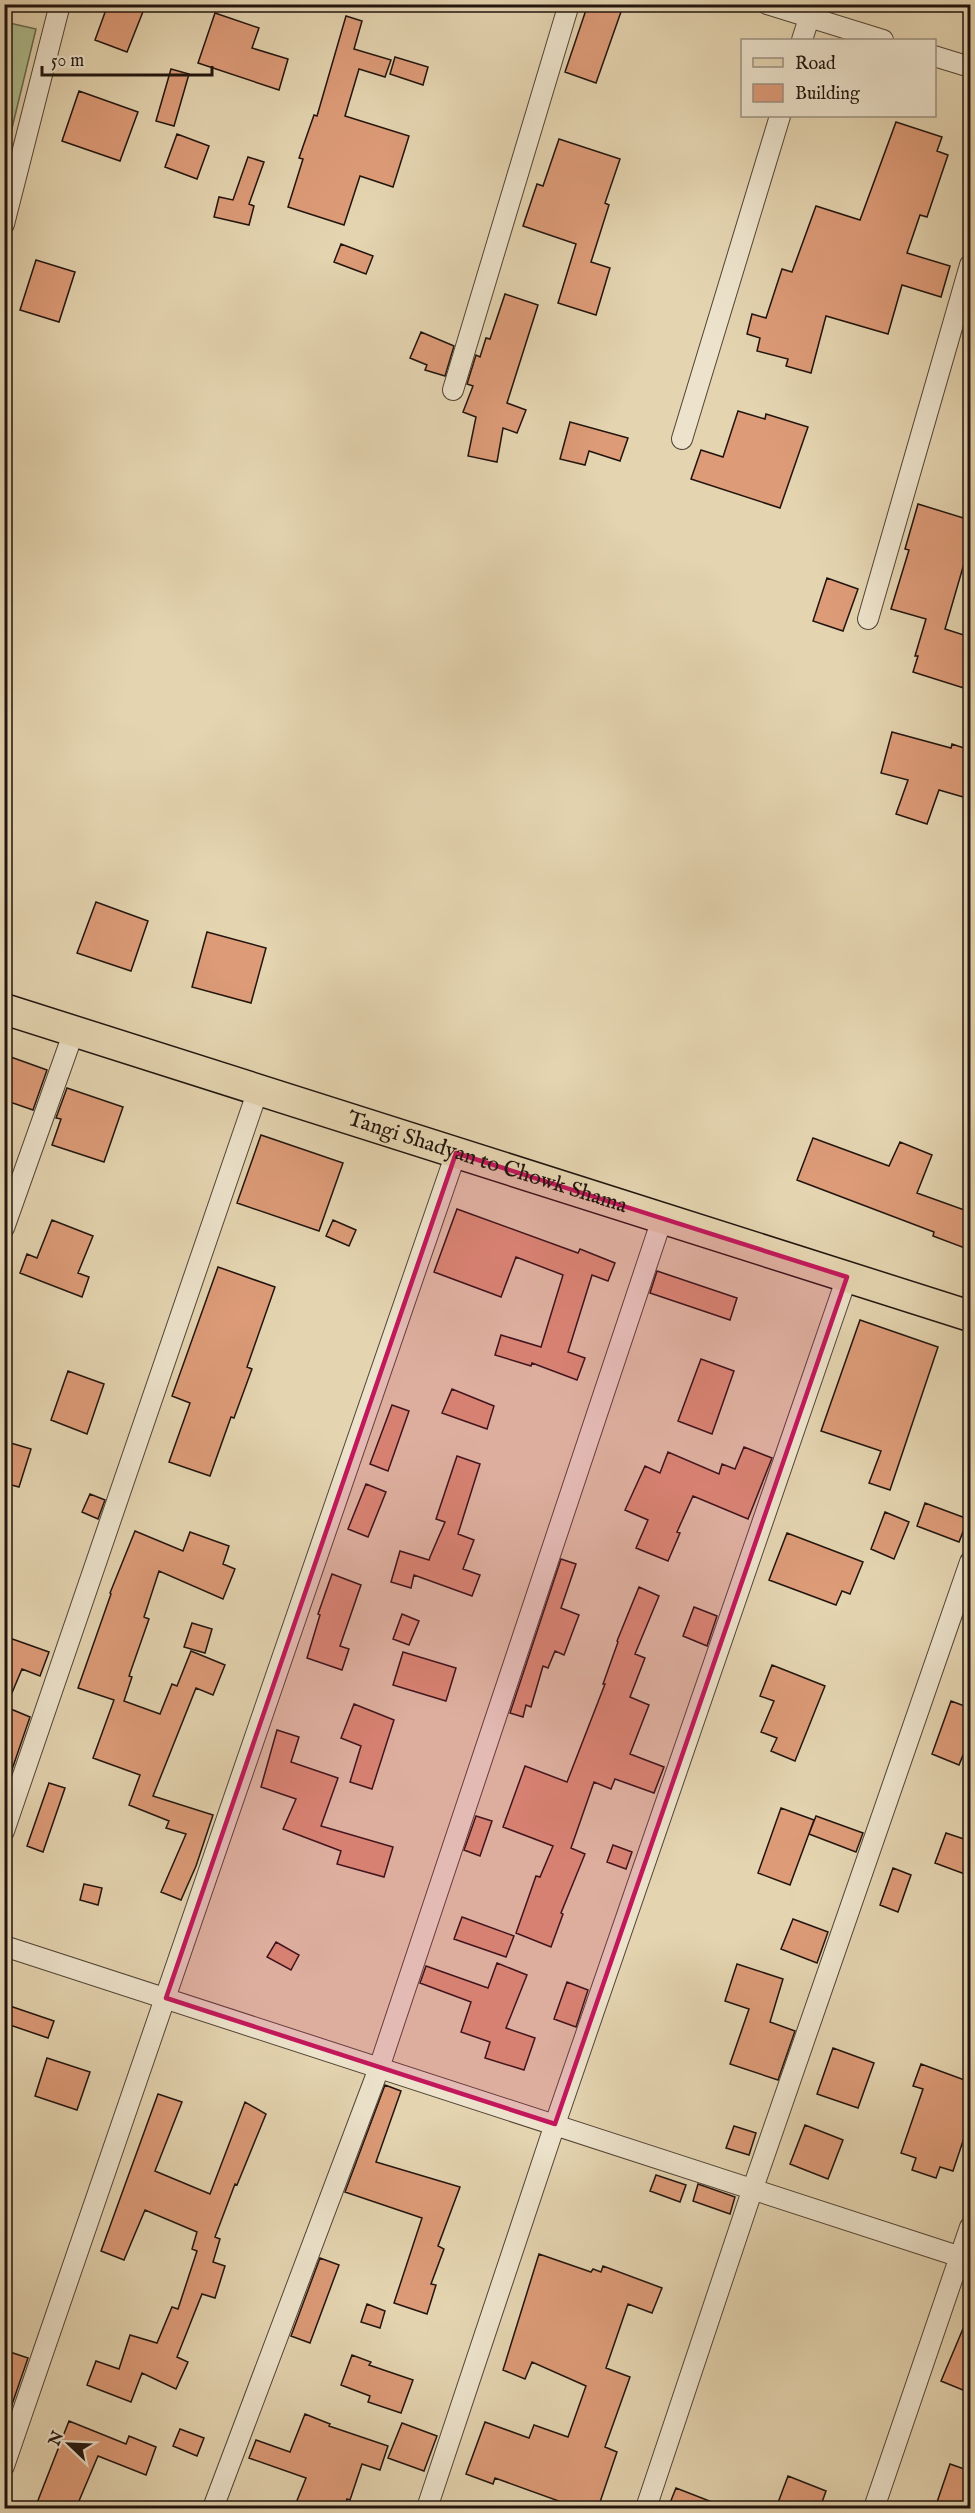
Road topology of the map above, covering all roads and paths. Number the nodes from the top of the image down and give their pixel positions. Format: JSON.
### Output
{"nodes":[{"id":1,"x":60,"y":4,"type":"edge"},
{"id":2,"x":569,"y":4,"type":"edge"},
{"id":3,"x":767,"y":4,"type":"edge"},
{"id":4,"x":809,"y":18,"type":"junction"},
{"id":5,"x":802,"y":39,"type":"edge"},
{"id":6,"x":880,"y":39,"type":"edge"},
{"id":7,"x":936,"y":57,"type":"edge"},
{"id":8,"x":970,"y":67,"type":"edge"},
{"id":9,"x":780,"y":117,"type":"edge"},
{"id":10,"x":4,"y":224,"type":"edge"},
{"id":11,"x":970,"y":265,"type":"edge"},
{"id":12,"x":453,"y":390,"type":"dead end"},
{"id":13,"x":682,"y":439,"type":"dead end"},
{"id":14,"x":868,"y":619,"type":"dead end"},
{"id":15,"x":4,"y":1009,"type":"edge"},
{"id":16,"x":74,"y":1031,"type":"junction"},
{"id":17,"x":258,"y":1090,"type":"junction"},
{"id":18,"x":456,"y":1153,"type":"junction"},
{"id":19,"x":662,"y":1219,"type":"junction"},
{"id":20,"x":4,"y":1228,"type":"edge"},
{"id":21,"x":847,"y":1277,"type":"junction"},
{"id":22,"x":970,"y":1316,"type":"edge"},
{"id":23,"x":970,"y":1562,"type":"edge"},
{"id":24,"x":4,"y":1831,"type":"edge"},
{"id":25,"x":4,"y":1946,"type":"edge"},
{"id":26,"x":166,"y":1998,"type":"junction"},
{"id":27,"x":379,"y":2068,"type":"junction"},
{"id":28,"x":555,"y":2124,"type":"junction"},
{"id":29,"x":753,"y":2188,"type":"junction"},
{"id":30,"x":970,"y":2227,"type":"edge"},
{"id":31,"x":965,"y":2258,"type":"edge"},
{"id":32,"x":4,"y":2466,"type":"edge"},
{"id":33,"x":213,"y":2508,"type":"edge"},
{"id":34,"x":427,"y":2508,"type":"edge"},
{"id":35,"x":646,"y":2508,"type":"edge"},
{"id":36,"x":874,"y":2508,"type":"edge"}],
"edges":[{"from":1,"to":10,"type":"street"},
{"from":2,"to":12,"type":"street"},
{"from":3,"to":4,"type":"street"},
{"from":4,"to":5,"type":"street"},
{"from":4,"to":6,"type":"street"},
{"from":7,"to":8,"type":"street"},
{"from":9,"to":13,"type":"street"},
{"from":11,"to":14,"type":"street"},
{"from":15,"to":16,"type":"main road","name":"Tangi Shadyan to Chowk Shama"},
{"from":16,"to":17,"type":"main road","name":"Tangi Shadyan to Chowk Shama"},
{"from":16,"to":20,"type":"street"},
{"from":17,"to":18,"type":"main road","name":"Tangi Shadyan to Chowk Shama"},
{"from":17,"to":24,"type":"street"},
{"from":18,"to":19,"type":"main road","name":"Tangi Shadyan to Chowk Shama"},
{"from":18,"to":26,"type":"street"},
{"from":19,"to":21,"type":"main road","name":"Tangi Shadyan to Chowk Shama"},
{"from":19,"to":27,"type":"street"},
{"from":21,"to":22,"type":"main road","name":"Tangi Shadyan to Chowk Shama"},
{"from":21,"to":28,"type":"street"},
{"from":23,"to":29,"type":"street"},
{"from":25,"to":26,"type":"street"},
{"from":26,"to":27,"type":"street"},
{"from":26,"to":32,"type":"street"},
{"from":27,"to":28,"type":"street"},
{"from":27,"to":33,"type":"street"},
{"from":28,"to":29,"type":"street"},
{"from":28,"to":34,"type":"street"},
{"from":29,"to":31,"type":"street"},
{"from":29,"to":35,"type":"street"},
{"from":30,"to":31,"type":"street"},
{"from":31,"to":36,"type":"street"}]}
